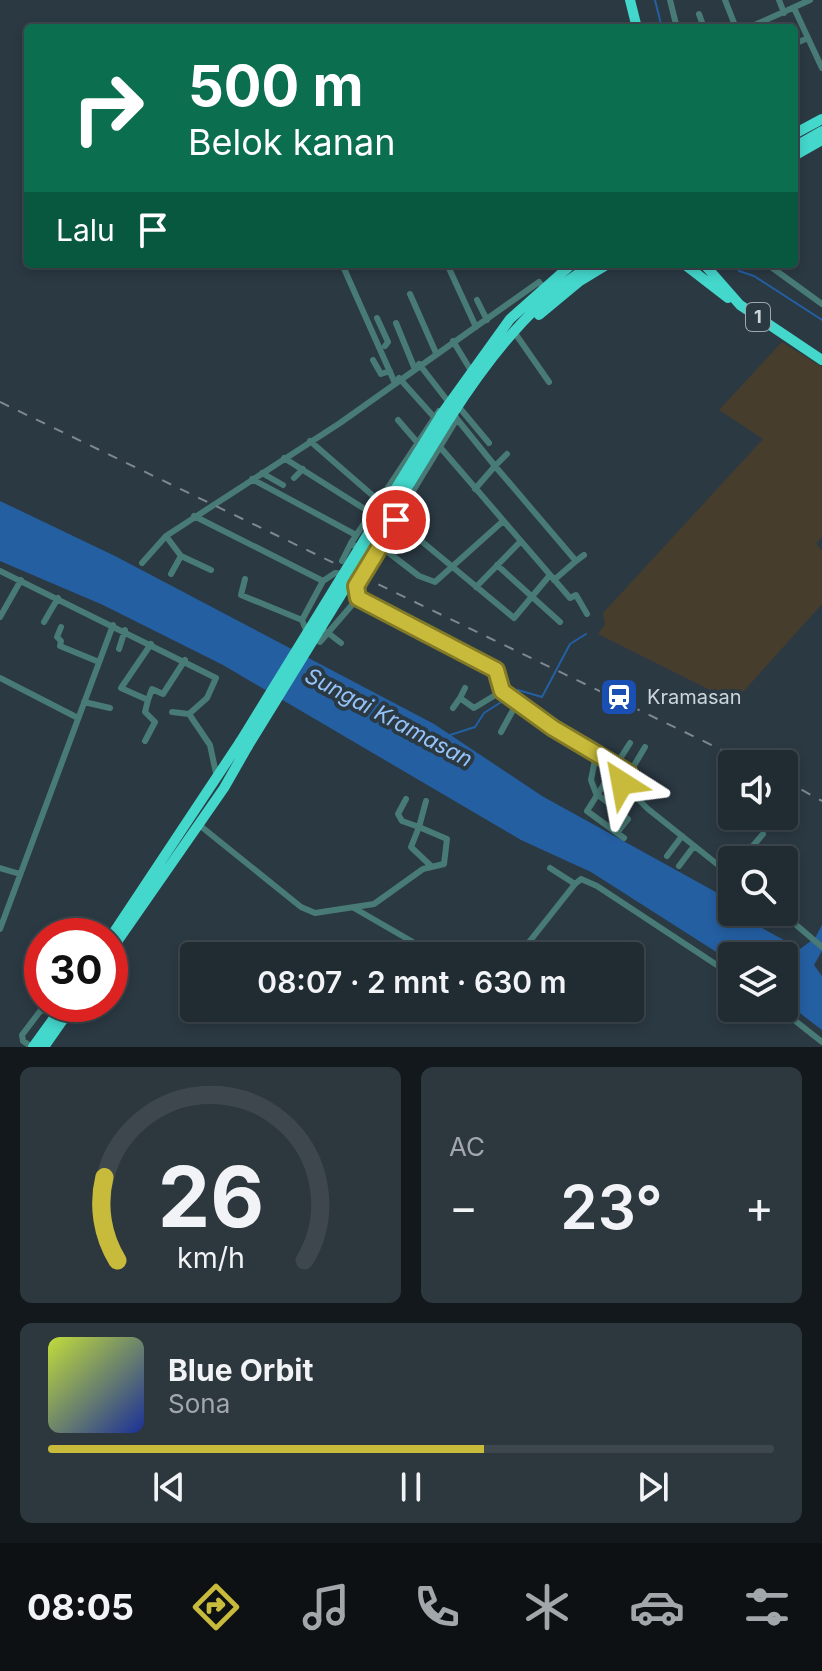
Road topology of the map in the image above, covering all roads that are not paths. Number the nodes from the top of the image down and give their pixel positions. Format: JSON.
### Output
{"nodes":[{"id":1,"x":623,"y":0,"type":"edge"},
{"id":2,"x":630,"y":0,"type":"edge"},
{"id":3,"x":670,"y":0,"type":"edge"},
{"id":4,"x":725,"y":0,"type":"edge"},
{"id":5,"x":779,"y":0,"type":"edge"},
{"id":6,"x":810,"y":0,"type":"edge"},
{"id":7,"x":794,"y":8,"type":"junction"},
{"id":8,"x":784,"y":13,"type":"junction"},
{"id":9,"x":699,"y":14,"type":"dead end"},
{"id":10,"x":630,"y":24,"type":"edge"},
{"id":11,"x":636,"y":24,"type":"edge"},
{"id":12,"x":676,"y":24,"type":"edge"},
{"id":13,"x":703,"y":24,"type":"edge"},
{"id":14,"x":734,"y":24,"type":"edge"},
{"id":15,"x":758,"y":24,"type":"edge"},
{"id":16,"x":808,"y":38,"type":"junction"},
{"id":17,"x":798,"y":42,"type":"edge"},
{"id":18,"x":822,"y":68,"type":"edge"},
{"id":19,"x":822,"y":119,"type":"edge"},
{"id":20,"x":822,"y":128,"type":"edge"},
{"id":21,"x":798,"y":132,"type":"edge"},
{"id":22,"x":798,"y":139,"type":"edge"},
{"id":23,"x":822,"y":140,"type":"edge"},
{"id":24,"x":798,"y":144,"type":"edge"},
{"id":25,"x":798,"y":154,"type":"edge"},
{"id":26,"x":344,"y":268,"type":"edge"},
{"id":27,"x":449,"y":268,"type":"edge"},
{"id":28,"x":567,"y":268,"type":"edge"},
{"id":29,"x":577,"y":268,"type":"edge"},
{"id":30,"x":587,"y":268,"type":"edge"},
{"id":31,"x":601,"y":268,"type":"edge"},
{"id":32,"x":689,"y":268,"type":"edge"},
{"id":33,"x":709,"y":268,"type":"edge"},
{"id":34,"x":710,"y":268,"type":"edge"},
{"id":35,"x":772,"y":268,"type":"edge"},
{"id":36,"x":543,"y":287,"type":"junction"},
{"id":37,"x":410,"y":294,"type":"dead end"},
{"id":38,"x":477,"y":300,"type":"dead end"},
{"id":39,"x":822,"y":304,"type":"edge"},
{"id":40,"x":740,"y":305,"type":"junction"},
{"id":41,"x":377,"y":318,"type":"dead end"},
{"id":42,"x":487,"y":320,"type":"junction"},
{"id":43,"x":476,"y":327,"type":"junction"},
{"id":44,"x":514,"y":331,"type":"junction"},
{"id":45,"x":385,"y":335,"type":"junction"},
{"id":46,"x":453,"y":341,"type":"junction"},
{"id":47,"x":385,"y":346,"type":"dead end"},
{"id":48,"x":436,"y":353,"type":"junction"},
{"id":49,"x":822,"y":353,"type":"edge"},
{"id":50,"x":373,"y":360,"type":"dead end"},
{"id":51,"x":822,"y":360,"type":"edge"},
{"id":52,"x":417,"y":366,"type":"junction"},
{"id":53,"x":475,"y":370,"type":"junction"},
{"id":54,"x":390,"y":371,"type":"junction"},
{"id":55,"x":397,"y":380,"type":"junction"},
{"id":56,"x":549,"y":382,"type":"dead end"},
{"id":57,"x":447,"y":400,"type":"junction"},
{"id":58,"x":449,"y":415,"type":"junction"},
{"id":59,"x":398,"y":420,"type":"dead end"},
{"id":60,"x":310,"y":441,"type":"junction"},
{"id":61,"x":417,"y":442,"type":"junction"},
{"id":62,"x":489,"y":443,"type":"dead end"},
{"id":63,"x":440,"y":447,"type":"junction"},
{"id":64,"x":507,"y":454,"type":"dead end"},
{"id":65,"x":284,"y":458,"type":"junction"},
{"id":66,"x":495,"y":466,"type":"junction"},
{"id":67,"x":303,"y":469,"type":"junction"},
{"id":68,"x":262,"y":473,"type":"junction"},
{"id":69,"x":294,"y":478,"type":"dead end"},
{"id":70,"x":252,"y":479,"type":"junction"},
{"id":71,"x":283,"y":485,"type":"dead end"},
{"id":72,"x":475,"y":489,"type":"junction"},
{"id":73,"x":379,"y":501,"type":"junction"},
{"id":74,"x":404,"y":505,"type":"junction"},
{"id":75,"x":371,"y":513,"type":"junction"},
{"id":76,"x":194,"y":516,"type":"junction"},
{"id":77,"x":424,"y":517,"type":"dead end"},
{"id":78,"x":396,"y":520,"type":"junction"},
{"id":79,"x":502,"y":522,"type":"junction"},
{"id":80,"x":356,"y":535,"type":"junction"},
{"id":81,"x":166,"y":536,"type":"junction"},
{"id":82,"x":520,"y":542,"type":"junction"},
{"id":83,"x":351,"y":543,"type":"junction"},
{"id":84,"x":380,"y":546,"type":"junction"},
{"id":85,"x":584,"y":555,"type":"dead end"},
{"id":86,"x":181,"y":556,"type":"junction"},
{"id":87,"x":372,"y":560,"type":"junction"},
{"id":88,"x":342,"y":561,"type":"dead end"},
{"id":89,"x":576,"y":561,"type":"junction"},
{"id":90,"x":142,"y":563,"type":"dead end"},
{"id":91,"x":497,"y":565,"type":"junction"},
{"id":92,"x":455,"y":566,"type":"junction"},
{"id":93,"x":211,"y":570,"type":"dead end"},
{"id":94,"x":0,"y":571,"type":"edge"},
{"id":95,"x":171,"y":574,"type":"dead end"},
{"id":96,"x":552,"y":578,"type":"junction"},
{"id":97,"x":245,"y":579,"type":"dead end"},
{"id":98,"x":21,"y":580,"type":"junction"},
{"id":99,"x":359,"y":580,"type":"junction"},
{"id":100,"x":323,"y":581,"type":"junction"},
{"id":101,"x":476,"y":587,"type":"junction"},
{"id":102,"x":532,"y":596,"type":"junction"},
{"id":103,"x":58,"y":598,"type":"junction"},
{"id":104,"x":358,"y":598,"type":"junction"},
{"id":105,"x":587,"y":614,"type":"dead end"},
{"id":106,"x":0,"y":617,"type":"edge"},
{"id":107,"x":302,"y":620,"type":"junction"},
{"id":108,"x":44,"y":622,"type":"dead end"},
{"id":109,"x":560,"y":622,"type":"dead end"},
{"id":110,"x":113,"y":625,"type":"junction"},
{"id":111,"x":61,"y":627,"type":"dead end"},
{"id":112,"x":125,"y":630,"type":"junction"},
{"id":113,"x":327,"y":632,"type":"junction"},
{"id":114,"x":341,"y":643,"type":"dead end"},
{"id":115,"x":151,"y":644,"type":"junction"},
{"id":116,"x":119,"y":649,"type":"dead end"},
{"id":117,"x":185,"y":660,"type":"junction"},
{"id":118,"x":99,"y":662,"type":"junction"},
{"id":119,"x":0,"y":678,"type":"edge"},
{"id":120,"x":465,"y":688,"type":"dead end"},
{"id":121,"x":506,"y":693,"type":"junction"},
{"id":122,"x":460,"y":698,"type":"junction"},
{"id":123,"x":148,"y":700,"type":"junction"},
{"id":124,"x":518,"y":701,"type":"junction"},
{"id":125,"x":84,"y":702,"type":"junction"},
{"id":126,"x":110,"y":708,"type":"dead end"},
{"id":127,"x":453,"y":708,"type":"dead end"},
{"id":128,"x":172,"y":712,"type":"dead end"},
{"id":129,"x":189,"y":714,"type":"junction"},
{"id":130,"x":78,"y":718,"type":"junction"},
{"id":131,"x":501,"y":732,"type":"dead end"},
{"id":132,"x":145,"y":741,"type":"dead end"},
{"id":133,"x":630,"y":743,"type":"dead end"},
{"id":134,"x":244,"y":744,"type":"junction"},
{"id":135,"x":645,"y":747,"type":"dead end"},
{"id":136,"x":596,"y":755,"type":"junction"},
{"id":137,"x":616,"y":763,"type":"junction"},
{"id":138,"x":629,"y":773,"type":"junction"},
{"id":139,"x":217,"y":781,"type":"junction"},
{"id":140,"x":597,"y":795,"type":"junction"},
{"id":141,"x":406,"y":799,"type":"dead end"},
{"id":142,"x":426,"y":801,"type":"dead end"},
{"id":143,"x":198,"y":824,"type":"junction"},
{"id":144,"x":419,"y":827,"type":"junction"},
{"id":145,"x":36,"y":832,"type":"junction"},
{"id":146,"x":617,"y":833,"type":"junction"},
{"id":147,"x":763,"y":834,"type":"dead end"},
{"id":148,"x":47,"y":836,"type":"dead end"},
{"id":149,"x":682,"y":836,"type":"junction"},
{"id":150,"x":624,"y":838,"type":"dead end"},
{"id":151,"x":694,"y":846,"type":"junction"},
{"id":152,"x":753,"y":846,"type":"edge"},
{"id":153,"x":667,"y":856,"type":"dead end"},
{"id":154,"x":718,"y":864,"type":"edge"},
{"id":155,"x":431,"y":866,"type":"junction"},
{"id":156,"x":679,"y":866,"type":"dead end"},
{"id":157,"x":0,"y":868,"type":"edge"},
{"id":158,"x":550,"y":868,"type":"dead end"},
{"id":159,"x":20,"y":874,"type":"junction"},
{"id":160,"x":575,"y":884,"type":"junction"},
{"id":161,"x":354,"y":908,"type":"junction"},
{"id":162,"x":124,"y":918,"type":"edge"},
{"id":163,"x":798,"y":925,"type":"edge"},
{"id":164,"x":128,"y":926,"type":"edge"},
{"id":165,"x":0,"y":929,"type":"edge"},
{"id":166,"x":413,"y":942,"type":"edge"},
{"id":167,"x":529,"y":942,"type":"edge"},
{"id":168,"x":822,"y":947,"type":"edge"},
{"id":169,"x":718,"y":966,"type":"edge"},
{"id":170,"x":51,"y":1022,"type":"edge"},
{"id":171,"x":61,"y":1022,"type":"edge"},
{"id":172,"x":797,"y":1022,"type":"edge"},
{"id":173,"x":822,"y":1042,"type":"edge"},
{"id":174,"x":32,"y":1047,"type":"edge"},
{"id":175,"x":44,"y":1047,"type":"edge"}],
"edges":[{"from":1,"to":10,"type":"highway"},
{"from":2,"to":11,"type":"highway"},
{"from":3,"to":12,"type":"street"},
{"from":4,"to":14,"type":"street"},
{"from":5,"to":8,"type":"street"},
{"from":6,"to":7,"type":"street"},
{"from":7,"to":8,"type":"street"},
{"from":7,"to":16,"type":"street"},
{"from":8,"to":15,"type":"street"},
{"from":9,"to":13,"type":"street"},
{"from":16,"to":17,"type":"street"},
{"from":16,"to":18,"type":"street"},
{"from":19,"to":21,"type":"highway"},
{"from":20,"to":22,"type":"highway"},
{"from":20,"to":24,"type":"highway"},
{"from":23,"to":25,"type":"highway"},
{"from":26,"to":54,"type":"street"},
{"from":27,"to":43,"type":"street"},
{"from":28,"to":36,"type":"highway"},
{"from":29,"to":44,"type":"highway"},
{"from":30,"to":44,"type":"highway"},
{"from":31,"to":44,"type":"highway"},
{"from":32,"to":40,"type":"highway"},
{"from":33,"to":40,"type":"highway","number":"1"},
{"from":34,"to":49,"type":"highway","number":"1"},
{"from":35,"to":39,"type":"street"},
{"from":36,"to":42,"type":"street"},
{"from":36,"to":53,"type":"highway"},
{"from":37,"to":48,"type":"street"},
{"from":38,"to":42,"type":"street"},
{"from":40,"to":51,"type":"highway","number":"1"},
{"from":41,"to":45,"type":"street"},
{"from":42,"to":43,"type":"street"},
{"from":43,"to":46,"type":"street"},
{"from":44,"to":53,"type":"highway"},
{"from":44,"to":56,"type":"street"},
{"from":45,"to":47,"type":"street"},
{"from":45,"to":52,"type":"street"},
{"from":46,"to":48,"type":"street"},
{"from":46,"to":53,"type":"street"},
{"from":48,"to":52,"type":"street"},
{"from":50,"to":54,"type":"street"},
{"from":52,"to":55,"type":"street"},
{"from":52,"to":57,"type":"street"},
{"from":53,"to":57,"type":"street"},
{"from":53,"to":58,"type":"highway"},
{"from":53,"to":58,"type":"highway"},
{"from":54,"to":55,"type":"street"},
{"from":55,"to":58,"type":"street"},
{"from":55,"to":60,"type":"street"},
{"from":57,"to":58,"type":"street"},
{"from":58,"to":61,"type":"street"},
{"from":58,"to":62,"type":"street"},
{"from":58,"to":63,"type":"street"},
{"from":58,"to":66,"type":"street"},
{"from":58,"to":134,"type":"highway","bridge":true},
{"from":59,"to":61,"type":"street"},
{"from":60,"to":65,"type":"street"},
{"from":60,"to":73,"type":"street"},
{"from":61,"to":73,"type":"street"},
{"from":63,"to":72,"type":"street"},
{"from":63,"to":74,"type":"street"},
{"from":64,"to":66,"type":"street"},
{"from":65,"to":67,"type":"street"},
{"from":65,"to":68,"type":"street"},
{"from":66,"to":72,"type":"street"},
{"from":66,"to":89,"type":"street"},
{"from":67,"to":69,"type":"street"},
{"from":67,"to":75,"type":"street"},
{"from":68,"to":70,"type":"street"},
{"from":68,"to":71,"type":"street"},
{"from":70,"to":76,"type":"street"},
{"from":70,"to":80,"type":"street"},
{"from":72,"to":79,"type":"street"},
{"from":73,"to":75,"type":"street"},
{"from":74,"to":77,"type":"street"},
{"from":74,"to":78,"type":"street"},
{"from":75,"to":80,"type":"street"},
{"from":76,"to":81,"type":"street"},
{"from":76,"to":100,"type":"street"},
{"from":78,"to":84,"type":"street"},
{"from":78,"to":92,"type":"street"},
{"from":79,"to":82,"type":"street"},
{"from":79,"to":92,"type":"street"},
{"from":80,"to":83,"type":"street"},
{"from":81,"to":86,"type":"street"},
{"from":81,"to":90,"type":"street"},
{"from":82,"to":91,"type":"street"},
{"from":82,"to":96,"type":"street"},
{"from":83,"to":87,"type":"street"},
{"from":83,"to":88,"type":"street"},
{"from":84,"to":87,"type":"street"},
{"from":84,"to":92,"type":"street"},
{"from":85,"to":89,"type":"street"},
{"from":86,"to":93,"type":"street"},
{"from":86,"to":95,"type":"street"},
{"from":87,"to":99,"type":"street"},
{"from":89,"to":96,"type":"street"},
{"from":91,"to":101,"type":"street"},
{"from":91,"to":102,"type":"street"},
{"from":92,"to":101,"type":"street"},
{"from":94,"to":98,"type":"street"},
{"from":96,"to":102,"type":"street"},
{"from":96,"to":105,"type":"street"},
{"from":97,"to":107,"type":"street"},
{"from":98,"to":103,"type":"street"},
{"from":98,"to":106,"type":"street"},
{"from":99,"to":100,"type":"street"},
{"from":99,"to":104,"type":"street"},
{"from":100,"to":107,"type":"street"},
{"from":101,"to":102,"type":"street"},
{"from":102,"to":109,"type":"street"},
{"from":103,"to":108,"type":"street"},
{"from":103,"to":110,"type":"street"},
{"from":104,"to":113,"type":"street"},
{"from":104,"to":121,"type":"street"},
{"from":107,"to":113,"type":"street"},
{"from":110,"to":112,"type":"street"},
{"from":110,"to":118,"type":"street"},
{"from":111,"to":118,"type":"street"},
{"from":112,"to":115,"type":"street"},
{"from":112,"to":116,"type":"street"},
{"from":113,"to":114,"type":"street"},
{"from":115,"to":117,"type":"street"},
{"from":115,"to":123,"type":"street"},
{"from":117,"to":123,"type":"street"},
{"from":117,"to":129,"type":"street"},
{"from":118,"to":125,"type":"street"},
{"from":119,"to":130,"type":"street"},
{"from":120,"to":122,"type":"street"},
{"from":121,"to":122,"type":"street"},
{"from":121,"to":124,"type":"street"},
{"from":122,"to":127,"type":"street"},
{"from":123,"to":132,"type":"street"},
{"from":124,"to":131,"type":"street"},
{"from":124,"to":136,"type":"street"},
{"from":125,"to":126,"type":"street"},
{"from":125,"to":130,"type":"street"},
{"from":128,"to":129,"type":"street"},
{"from":129,"to":139,"type":"street"},
{"from":130,"to":145,"type":"street"},
{"from":133,"to":137,"type":"street"},
{"from":134,"to":139,"type":"highway"},
{"from":134,"to":143,"type":"highway"},
{"from":135,"to":138,"type":"street"},
{"from":136,"to":137,"type":"street"},
{"from":136,"to":140,"type":"street"},
{"from":137,"to":138,"type":"street"},
{"from":137,"to":140,"type":"street"},
{"from":138,"to":149,"type":"street"},
{"from":139,"to":162,"type":"highway"},
{"from":140,"to":146,"type":"street"},
{"from":140,"to":146,"type":"street"},
{"from":141,"to":144,"type":"street"},
{"from":142,"to":144,"type":"street"},
{"from":143,"to":161,"type":"street"},
{"from":143,"to":164,"type":"highway"},
{"from":144,"to":155,"type":"street"},
{"from":144,"to":155,"type":"street"},
{"from":145,"to":148,"type":"street"},
{"from":145,"to":159,"type":"street"},
{"from":146,"to":150,"type":"street"},
{"from":147,"to":152,"type":"street"},
{"from":149,"to":151,"type":"street"},
{"from":149,"to":153,"type":"street"},
{"from":151,"to":154,"type":"street"},
{"from":151,"to":156,"type":"street"},
{"from":155,"to":161,"type":"street"},
{"from":157,"to":159,"type":"street"},
{"from":158,"to":160,"type":"street"},
{"from":159,"to":165,"type":"street"},
{"from":160,"to":167,"type":"street"},
{"from":160,"to":169,"type":"street"},
{"from":161,"to":166,"type":"street"},
{"from":163,"to":168,"type":"street"},
{"from":170,"to":174,"type":"highway"},
{"from":171,"to":175,"type":"highway"},
{"from":172,"to":173,"type":"street"}]}
